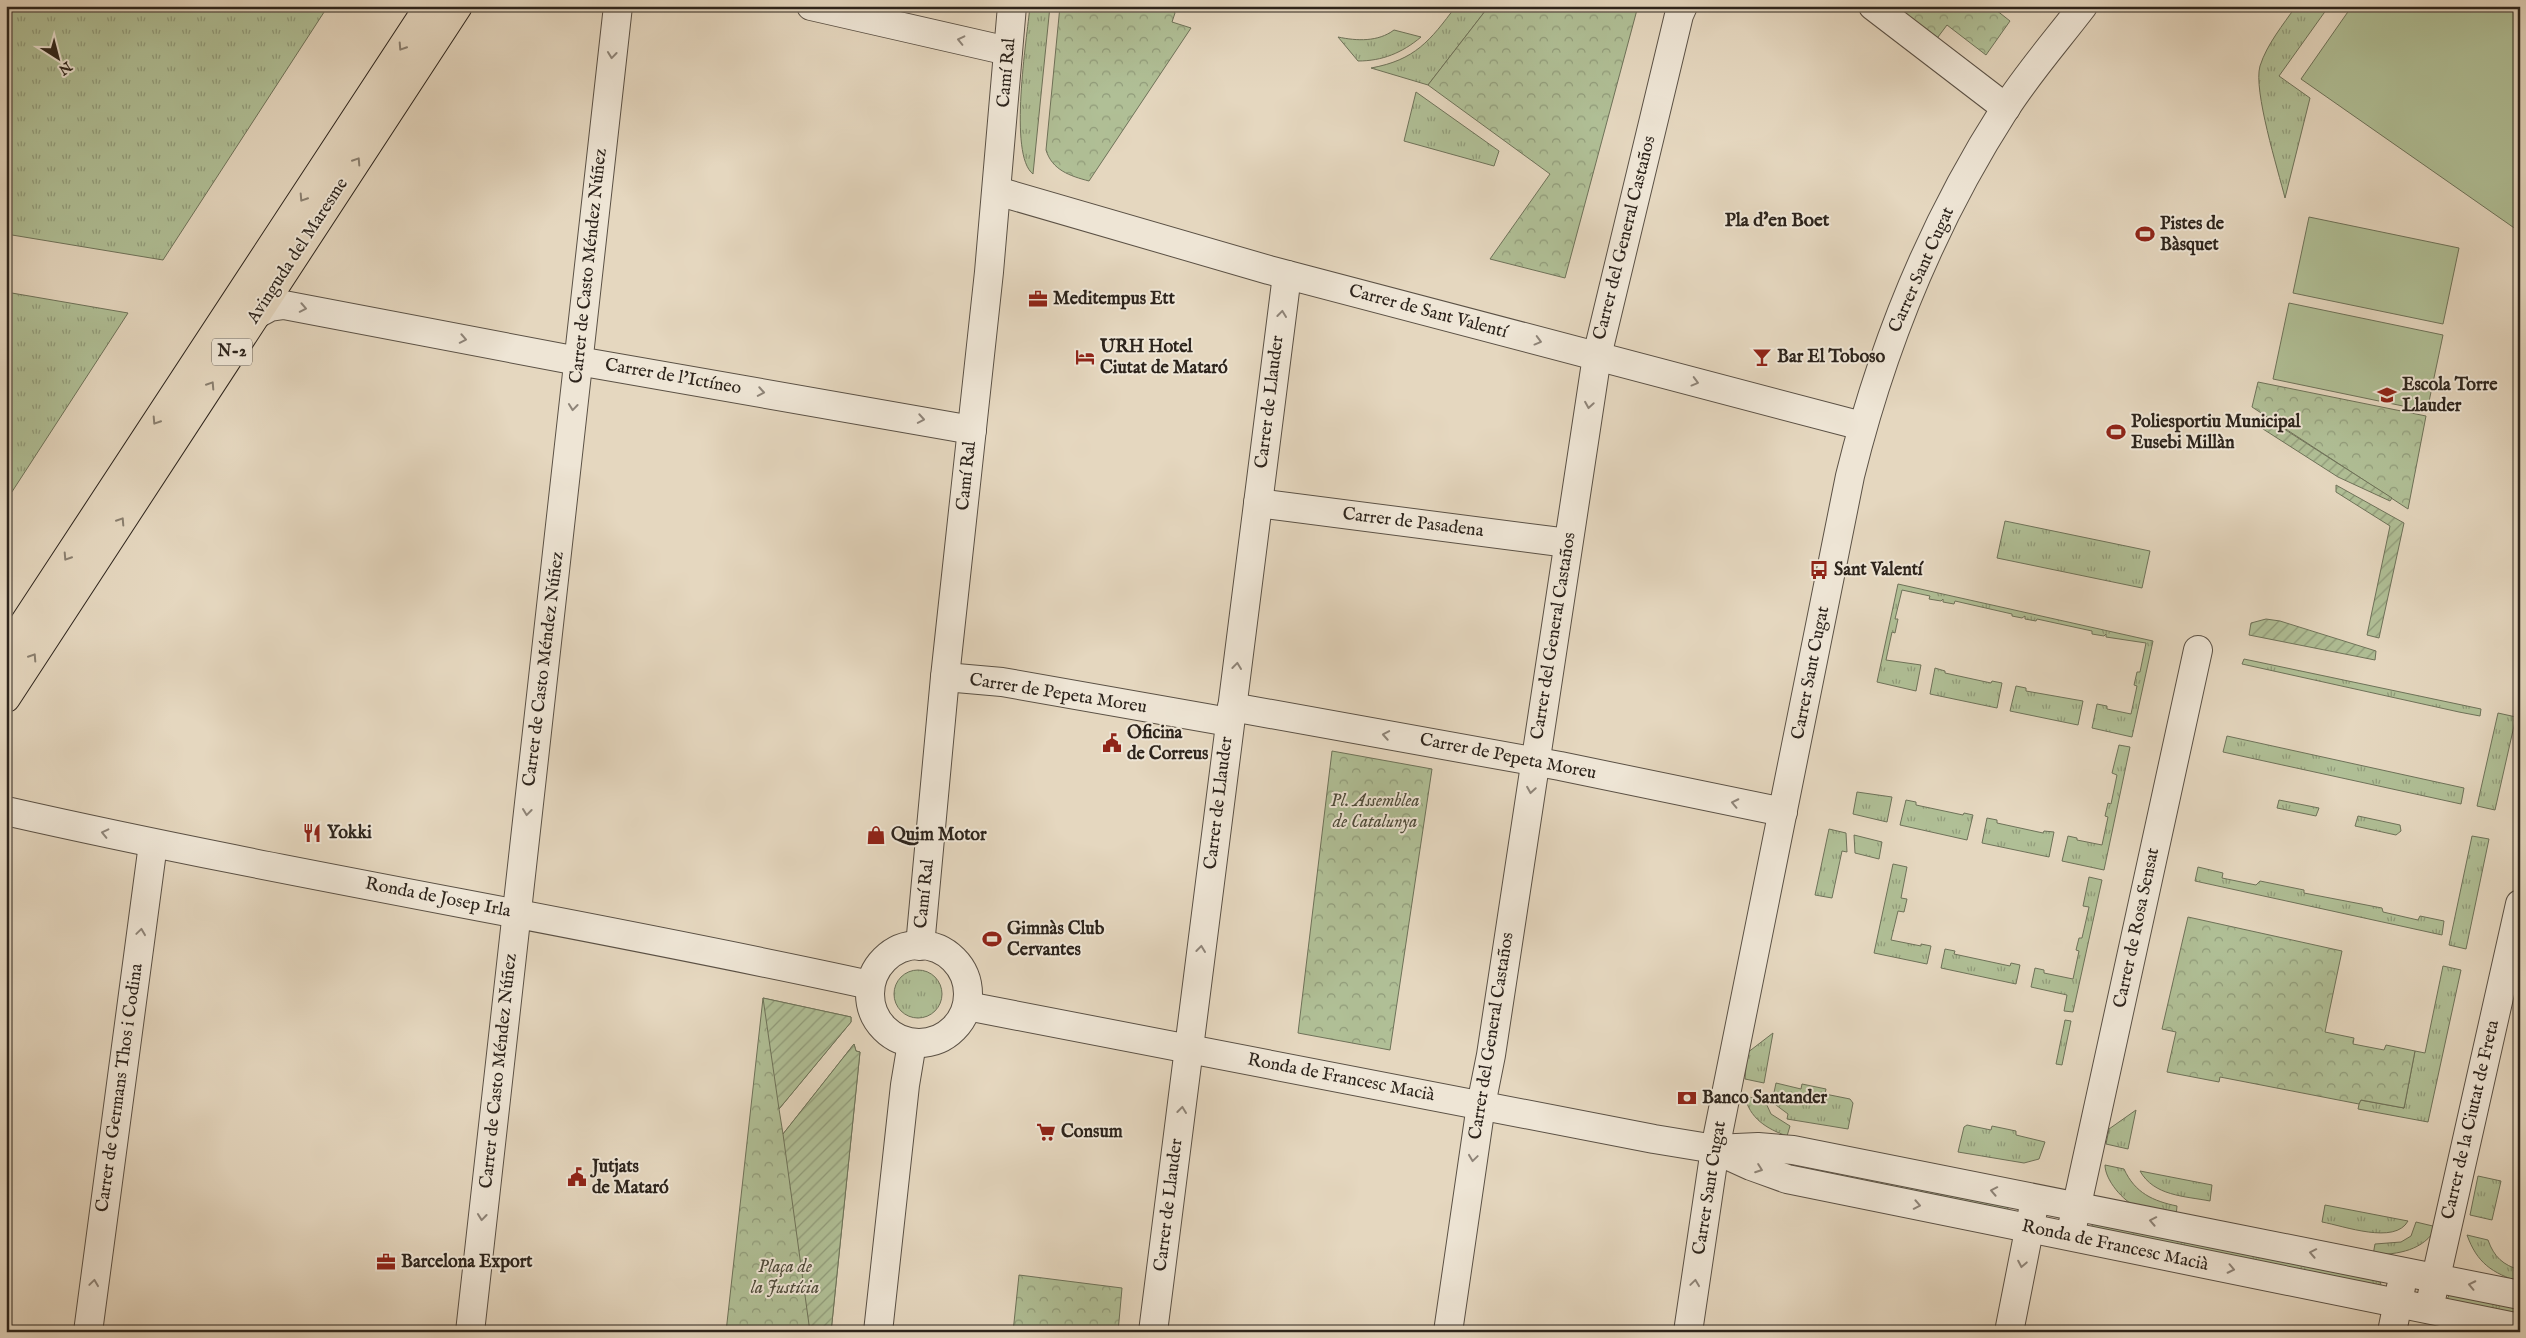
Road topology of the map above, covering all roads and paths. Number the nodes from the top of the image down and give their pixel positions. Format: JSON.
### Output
{"nodes":[{"id":1,"x":429,"y":6,"type":"edge"},
{"id":2,"x":458,"y":6,"type":"edge"},
{"id":3,"x":618,"y":6,"type":"edge"},
{"id":4,"x":811,"y":6,"type":"edge"},
{"id":5,"x":1012,"y":6,"type":"edge"},
{"id":6,"x":1683,"y":6,"type":"edge"},
{"id":7,"x":1873,"y":6,"type":"edge"},
{"id":8,"x":2083,"y":6,"type":"edge"},
{"id":9,"x":1008,"y":51,"type":"junction"},
{"id":10,"x":2006,"y":108,"type":"junction"},
{"id":11,"x":997,"y":191,"type":"junction"},
{"id":12,"x":1287,"y":275,"type":"junction"},
{"id":13,"x":257,"y":314,"type":"junction"},
{"id":14,"x":1597,"y":356,"type":"junction"},
{"id":15,"x":578,"y":361,"type":"junction"},
{"id":16,"x":1862,"y":426,"type":"junction"},
{"id":17,"x":972,"y":430,"type":"junction"},
{"id":18,"x":1258,"y":503,"type":"junction"},
{"id":19,"x":1568,"y":543,"type":"junction"},
{"id":20,"x":2198,"y":650,"type":"dead end"},
{"id":21,"x":6,"y":651,"type":"edge"},
{"id":22,"x":945,"y":677,"type":"junction"},
{"id":23,"x":6,"y":698,"type":"edge"},
{"id":24,"x":1230,"y":714,"type":"junction"},
{"id":25,"x":1536,"y":762,"type":"junction"},
{"id":26,"x":6,"y":811,"type":"edge"},
{"id":27,"x":1782,"y":812,"type":"junction"},
{"id":28,"x":153,"y":844,"type":"junction"},
{"id":29,"x":2520,"y":904,"type":"edge"},
{"id":30,"x":516,"y":913,"type":"junction"},
{"id":31,"x":920,"y":946,"type":"junction"},
{"id":32,"x":870,"y":985,"type":"junction"},
{"id":33,"x":967,"y":1006,"type":"junction"},
{"id":34,"x":912,"y":1043,"type":"junction"},
{"id":35,"x":1189,"y":1049,"type":"junction"},
{"id":36,"x":1481,"y":1105,"type":"junction"},
{"id":37,"x":1715,"y":1149,"type":"junction"},
{"id":38,"x":2035,"y":1199,"type":"junction"},
{"id":39,"x":2076,"y":1206,"type":"junction"},
{"id":40,"x":2029,"y":1228,"type":"junction"},
{"id":41,"x":2070,"y":1236,"type":"junction"},
{"id":42,"x":2405,"y":1271,"type":"junction"},
{"id":43,"x":2436,"y":1278,"type":"junction"},
{"id":44,"x":2520,"y":1295,"type":"edge"},
{"id":45,"x":2398,"y":1304,"type":"junction"},
{"id":46,"x":2428,"y":1310,"type":"junction"},
{"id":47,"x":2520,"y":1328,"type":"edge"},
{"id":48,"x":88,"y":1332,"type":"edge"},
{"id":49,"x":470,"y":1332,"type":"edge"},
{"id":50,"x":878,"y":1332,"type":"edge"},
{"id":51,"x":1153,"y":1332,"type":"edge"},
{"id":52,"x":1448,"y":1332,"type":"edge"},
{"id":53,"x":1688,"y":1332,"type":"edge"},
{"id":54,"x":2009,"y":1332,"type":"edge"},
{"id":55,"x":2392,"y":1332,"type":"edge"}],
"edges":[{"from":1,"to":21,"type":"main road","name":"Avinguda del Maresme","number":"N-2","one_way":true},
{"from":13,"to":2,"type":"main road","name":"Avinguda del Maresme","number":"N-2","one_way":true},
{"from":3,"to":15,"type":"street","name":"Carrer de Casto Méndez Núñez","one_way":true},
{"from":9,"to":4,"type":"street","one_way":true},
{"from":5,"to":9,"type":"street","name":"Camí Ral"},
{"from":6,"to":14,"type":"street","name":"Carrer del General Castaños"},
{"from":7,"to":10,"type":"street"},
{"from":8,"to":10,"type":"street","name":"Carrer Sant Cugat"},
{"from":9,"to":11,"type":"street","name":"Camí Ral"},
{"from":10,"to":16,"type":"street","name":"Carrer Sant Cugat"},
{"from":11,"to":12,"type":"street","name":"Carrer de Sant Valentí"},
{"from":11,"to":17,"type":"street","name":"Camí Ral"},
{"from":12,"to":14,"type":"street","name":"Carrer de Sant Valentí","one_way":true},
{"from":18,"to":12,"type":"street","name":"Carrer de Llauder","one_way":true},
{"from":13,"to":15,"type":"street","name":"Carrer de l'Ictíneo","one_way":true},
{"from":23,"to":13,"type":"main road","name":"Avinguda del Maresme","number":"N-2","one_way":true},
{"from":14,"to":16,"type":"street","name":"Carrer de Sant Valentí","one_way":true},
{"from":14,"to":19,"type":"street","name":"Carrer del General Castaños","one_way":true},
{"from":15,"to":17,"type":"street","name":"Carrer de l'Ictíneo","one_way":true},
{"from":15,"to":30,"type":"street","name":"Carrer de Casto Méndez Núñez","one_way":true},
{"from":16,"to":27,"type":"street","name":"Carrer Sant Cugat"},
{"from":17,"to":22,"type":"street","name":"Camí Ral"},
{"from":18,"to":19,"type":"street","name":"Carrer de Pasadena"},
{"from":24,"to":18,"type":"street","name":"Carrer de Llauder","one_way":true},
{"from":19,"to":25,"type":"street","name":"Carrer del General Castaños"},
{"from":20,"to":39,"type":"street","name":"Carrer de Rosa Sensat"},
{"from":22,"to":24,"type":"street","name":"Carrer de Pepeta Moreu"},
{"from":22,"to":31,"type":"street","name":"Camí Ral"},
{"from":25,"to":24,"type":"street","name":"Carrer de Pepeta Moreu","one_way":true},
{"from":35,"to":24,"type":"street","name":"Carrer de Llauder","one_way":true},
{"from":27,"to":25,"type":"street","name":"Carrer de Pepeta Moreu","one_way":true},
{"from":25,"to":36,"type":"street","name":"Carrer del General Castaños","one_way":true},
{"from":28,"to":26,"type":"street","name":"Ronda de Josep Irla","one_way":true},
{"from":27,"to":37,"type":"street","name":"Carrer Sant Cugat"},
{"from":28,"to":30,"type":"street","name":"Ronda de Josep Irla"},
{"from":48,"to":28,"type":"street","name":"Carrer de Germans Thos i Codina","one_way":true},
{"from":29,"to":43,"type":"street","name":"Carrer de la Ciutat de Freta"},
{"from":30,"to":32,"type":"street","name":"Ronda de Josep Irla"},
{"from":30,"to":49,"type":"street","name":"Carrer de Casto Méndez Núñez","one_way":true},
{"from":31,"to":32,"type":"street"},
{"from":31,"to":33,"type":"street"},
{"from":32,"to":34,"type":"street"},
{"from":33,"to":34,"type":"street"},
{"from":33,"to":35,"type":"street","name":"Ronda de Francesc Macià"},
{"from":34,"to":50,"type":"street"},
{"from":35,"to":36,"type":"street","name":"Ronda de Francesc Macià"},
{"from":51,"to":35,"type":"street","name":"Carrer de Llauder","one_way":true},
{"from":36,"to":37,"type":"street","name":"Ronda de Francesc Macià"},
{"from":36,"to":52,"type":"street","name":"Carrer del General Castaños","one_way":true},
{"from":38,"to":37,"type":"street","name":"Ronda de Francesc Macià","one_way":true},
{"from":37,"to":40,"type":"street","name":"Ronda de Francesc Macià","one_way":true},
{"from":53,"to":37,"type":"street","name":"Carrer Sant Cugat","one_way":true},
{"from":38,"to":39,"type":"street","name":"Ronda de Francesc Macià"},
{"from":38,"to":40,"type":"street"},
{"from":39,"to":41,"type":"street","name":"Carrer de Rosa Sensat"},
{"from":42,"to":39,"type":"street","name":"Ronda de Francesc Macià","one_way":true},
{"from":40,"to":41,"type":"street","name":"Ronda de Francesc Macià"},
{"from":40,"to":54,"type":"street","one_way":true},
{"from":41,"to":45,"type":"street","name":"Ronda de Francesc Macià","one_way":true},
{"from":42,"to":43,"type":"street","name":"Ronda de Francesc Macià"},
{"from":42,"to":45,"type":"street"},
{"from":44,"to":43,"type":"street","name":"Ronda de Francesc Macià","one_way":true},
{"from":43,"to":46,"type":"street","name":"Carrer de la Ciutat de Freta"},
{"from":45,"to":46,"type":"street","name":"Ronda de Francesc Macià"},
{"from":45,"to":55,"type":"street"},
{"from":46,"to":47,"type":"street","name":"Ronda de Francesc Macià"}]}
